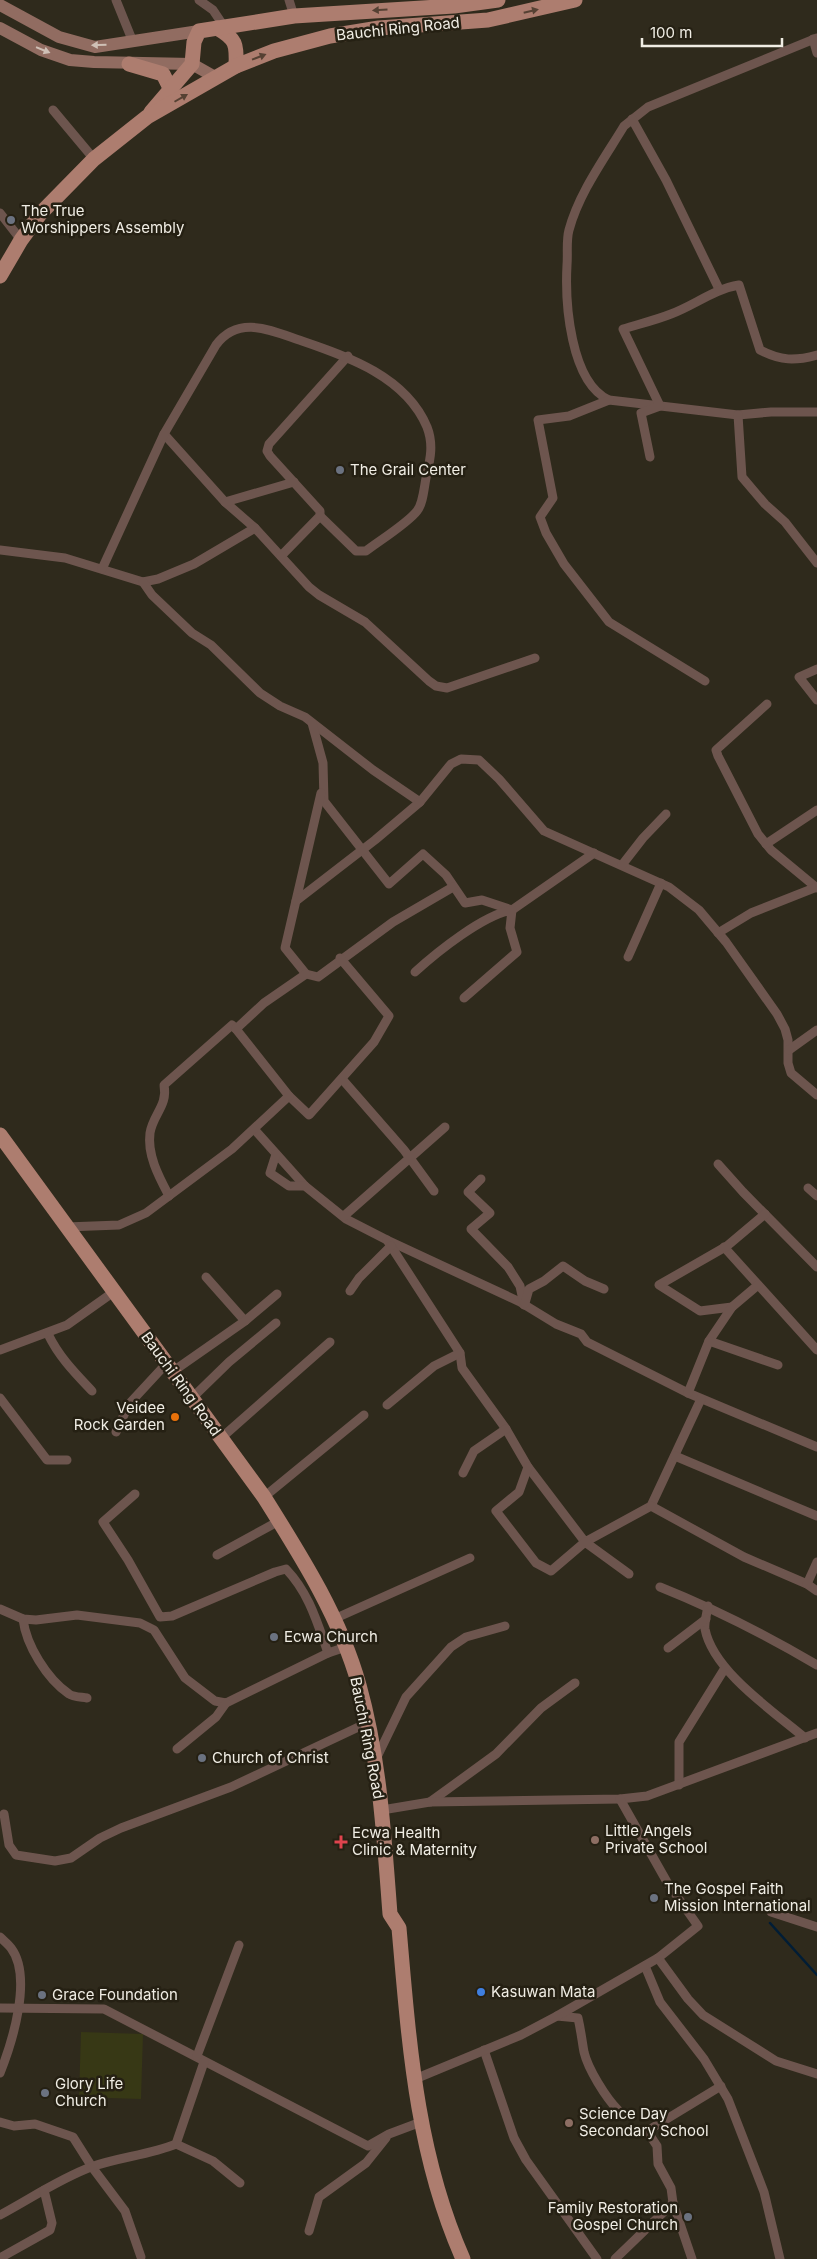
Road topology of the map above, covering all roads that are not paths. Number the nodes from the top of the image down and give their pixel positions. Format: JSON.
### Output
{"nodes":[{"id":1,"x":116,"y":0,"type":"edge"},
{"id":2,"x":199,"y":0,"type":"edge"},
{"id":3,"x":289,"y":0,"type":"edge"},
{"id":4,"x":498,"y":0,"type":"edge"},
{"id":5,"x":575,"y":0,"type":"edge"},
{"id":6,"x":0,"y":5,"type":"edge"},
{"id":7,"x":294,"y":16,"type":"junction"},
{"id":8,"x":0,"y":28,"type":"edge"},
{"id":9,"x":221,"y":28,"type":"junction"},
{"id":10,"x":199,"y":31,"type":"junction"},
{"id":11,"x":815,"y":39,"type":"edge"},
{"id":12,"x":133,"y":42,"type":"junction"},
{"id":13,"x":817,"y":53,"type":"edge"},
{"id":14,"x":129,"y":64,"type":"junction"},
{"id":15,"x":192,"y":64,"type":"junction"},
{"id":16,"x":236,"y":66,"type":"junction"},
{"id":17,"x":215,"y":77,"type":"junction"},
{"id":18,"x":170,"y":88,"type":"junction"},
{"id":19,"x":53,"y":110,"type":"dead end"},
{"id":20,"x":147,"y":117,"type":"junction"},
{"id":21,"x":632,"y":119,"type":"junction"},
{"id":22,"x":94,"y":159,"type":"junction"},
{"id":23,"x":0,"y":213,"type":"edge"},
{"id":24,"x":21,"y":240,"type":"junction"},
{"id":25,"x":0,"y":276,"type":"edge"},
{"id":26,"x":719,"y":289,"type":"junction"},
{"id":27,"x":817,"y":355,"type":"edge"},
{"id":28,"x":348,"y":356,"type":"junction"},
{"id":29,"x":609,"y":400,"type":"junction"},
{"id":30,"x":660,"y":406,"type":"junction"},
{"id":31,"x":817,"y":412,"type":"edge"},
{"id":32,"x":738,"y":414,"type":"junction"},
{"id":33,"x":164,"y":434,"type":"junction"},
{"id":34,"x":650,"y":457,"type":"dead end"},
{"id":35,"x":294,"y":482,"type":"junction"},
{"id":36,"x":225,"y":502,"type":"junction"},
{"id":37,"x":320,"y":516,"type":"junction"},
{"id":38,"x":254,"y":528,"type":"junction"},
{"id":39,"x":0,"y":550,"type":"edge"},
{"id":40,"x":281,"y":556,"type":"junction"},
{"id":41,"x":817,"y":563,"type":"edge"},
{"id":42,"x":102,"y":568,"type":"junction"},
{"id":43,"x":142,"y":582,"type":"junction"},
{"id":44,"x":534,"y":658,"type":"dead end"},
{"id":45,"x":817,"y":669,"type":"edge"},
{"id":46,"x":705,"y":681,"type":"dead end"},
{"id":47,"x":817,"y":700,"type":"edge"},
{"id":48,"x":766,"y":704,"type":"dead end"},
{"id":49,"x":312,"y":722,"type":"junction"},
{"id":50,"x":323,"y":785,"type":"junction"},
{"id":51,"x":420,"y":802,"type":"junction"},
{"id":52,"x":817,"y":810,"type":"edge"},
{"id":53,"x":666,"y":814,"type":"dead end"},
{"id":54,"x":766,"y":844,"type":"junction"},
{"id":55,"x":362,"y":850,"type":"junction"},
{"id":56,"x":594,"y":853,"type":"junction"},
{"id":57,"x":622,"y":865,"type":"junction"},
{"id":58,"x":660,"y":883,"type":"junction"},
{"id":59,"x":453,"y":887,"type":"junction"},
{"id":60,"x":817,"y":887,"type":"edge"},
{"id":61,"x":296,"y":901,"type":"junction"},
{"id":62,"x":512,"y":910,"type":"junction"},
{"id":63,"x":718,"y":932,"type":"junction"},
{"id":64,"x":628,"y":957,"type":"dead end"},
{"id":65,"x":340,"y":958,"type":"junction"},
{"id":66,"x":415,"y":972,"type":"dead end"},
{"id":67,"x":306,"y":974,"type":"junction"},
{"id":68,"x":464,"y":998,"type":"dead end"},
{"id":69,"x":236,"y":1029,"type":"junction"},
{"id":70,"x":817,"y":1030,"type":"edge"},
{"id":71,"x":789,"y":1050,"type":"junction"},
{"id":72,"x":342,"y":1079,"type":"junction"},
{"id":73,"x":817,"y":1094,"type":"edge"},
{"id":74,"x":289,"y":1096,"type":"junction"},
{"id":75,"x":445,"y":1127,"type":"dead end"},
{"id":76,"x":254,"y":1129,"type":"junction"},
{"id":77,"x":1,"y":1137,"type":"edge"},
{"id":78,"x":276,"y":1154,"type":"junction"},
{"id":79,"x":409,"y":1158,"type":"junction"},
{"id":80,"x":718,"y":1164,"type":"dead end"},
{"id":81,"x":481,"y":1179,"type":"dead end"},
{"id":82,"x":305,"y":1186,"type":"junction"},
{"id":83,"x":808,"y":1188,"type":"dead end"},
{"id":84,"x":434,"y":1191,"type":"dead end"},
{"id":85,"x":168,"y":1196,"type":"junction"},
{"id":86,"x":817,"y":1196,"type":"edge"},
{"id":87,"x":765,"y":1214,"type":"junction"},
{"id":88,"x":344,"y":1216,"type":"junction"},
{"id":89,"x":66,"y":1226,"type":"junction"},
{"id":90,"x":389,"y":1243,"type":"junction"},
{"id":91,"x":724,"y":1247,"type":"junction"},
{"id":92,"x":817,"y":1267,"type":"edge"},
{"id":93,"x":206,"y":1277,"type":"dead end"},
{"id":94,"x":758,"y":1285,"type":"junction"},
{"id":95,"x":604,"y":1289,"type":"dead end"},
{"id":96,"x":115,"y":1291,"type":"junction"},
{"id":97,"x":350,"y":1291,"type":"dead end"},
{"id":98,"x":277,"y":1294,"type":"dead end"},
{"id":99,"x":524,"y":1305,"type":"junction"},
{"id":100,"x":732,"y":1307,"type":"junction"},
{"id":101,"x":245,"y":1321,"type":"junction"},
{"id":102,"x":276,"y":1323,"type":"dead end"},
{"id":103,"x":48,"y":1334,"type":"junction"},
{"id":104,"x":709,"y":1341,"type":"junction"},
{"id":105,"x":330,"y":1342,"type":"dead end"},
{"id":106,"x":0,"y":1350,"type":"edge"},
{"id":107,"x":817,"y":1350,"type":"edge"},
{"id":108,"x":460,"y":1353,"type":"junction"},
{"id":109,"x":778,"y":1365,"type":"dead end"},
{"id":110,"x":169,"y":1368,"type":"junction"},
{"id":111,"x":92,"y":1391,"type":"dead end"},
{"id":112,"x":688,"y":1393,"type":"junction"},
{"id":113,"x":0,"y":1398,"type":"edge"},
{"id":114,"x":191,"y":1399,"type":"junction"},
{"id":115,"x":701,"y":1399,"type":"junction"},
{"id":116,"x":387,"y":1405,"type":"dead end"},
{"id":117,"x":364,"y":1415,"type":"dead end"},
{"id":118,"x":506,"y":1429,"type":"junction"},
{"id":119,"x":116,"y":1432,"type":"dead end"},
{"id":120,"x":220,"y":1439,"type":"junction"},
{"id":121,"x":817,"y":1447,"type":"edge"},
{"id":122,"x":675,"y":1456,"type":"junction"},
{"id":123,"x":67,"y":1460,"type":"dead end"},
{"id":124,"x":528,"y":1466,"type":"junction"},
{"id":125,"x":463,"y":1473,"type":"dead end"},
{"id":126,"x":135,"y":1494,"type":"dead end"},
{"id":127,"x":264,"y":1497,"type":"junction"},
{"id":128,"x":651,"y":1506,"type":"junction"},
{"id":129,"x":817,"y":1516,"type":"edge"},
{"id":130,"x":279,"y":1521,"type":"junction"},
{"id":131,"x":585,"y":1542,"type":"junction"},
{"id":132,"x":217,"y":1555,"type":"dead end"},
{"id":133,"x":470,"y":1558,"type":"dead end"},
{"id":134,"x":817,"y":1562,"type":"edge"},
{"id":135,"x":629,"y":1574,"type":"dead end"},
{"id":136,"x":807,"y":1584,"type":"junction"},
{"id":137,"x":660,"y":1587,"type":"dead end"},
{"id":138,"x":817,"y":1591,"type":"edge"},
{"id":139,"x":708,"y":1606,"type":"junction"},
{"id":140,"x":0,"y":1609,"type":"edge"},
{"id":141,"x":706,"y":1618,"type":"junction"},
{"id":142,"x":23,"y":1619,"type":"junction"},
{"id":143,"x":334,"y":1619,"type":"junction"},
{"id":144,"x":505,"y":1626,"type":"dead end"},
{"id":145,"x":346,"y":1647,"type":"junction"},
{"id":146,"x":668,"y":1648,"type":"dead end"},
{"id":147,"x":328,"y":1652,"type":"junction"},
{"id":148,"x":817,"y":1665,"type":"edge"},
{"id":149,"x":725,"y":1668,"type":"junction"},
{"id":150,"x":575,"y":1683,"type":"dead end"},
{"id":151,"x":87,"y":1698,"type":"dead end"},
{"id":152,"x":226,"y":1703,"type":"junction"},
{"id":153,"x":367,"y":1723,"type":"junction"},
{"id":154,"x":817,"y":1734,"type":"edge"},
{"id":155,"x":805,"y":1738,"type":"junction"},
{"id":156,"x":177,"y":1749,"type":"dead end"},
{"id":157,"x":375,"y":1762,"type":"junction"},
{"id":158,"x":679,"y":1786,"type":"junction"},
{"id":159,"x":620,"y":1799,"type":"junction"},
{"id":160,"x":430,"y":1802,"type":"junction"},
{"id":161,"x":382,"y":1810,"type":"junction"},
{"id":162,"x":4,"y":1814,"type":"dead end"},
{"id":163,"x":771,"y":1912,"type":"dead end"},
{"id":164,"x":817,"y":1926,"type":"edge"},
{"id":165,"x":0,"y":1937,"type":"edge"},
{"id":166,"x":239,"y":1945,"type":"dead end"},
{"id":167,"x":658,"y":1958,"type":"junction"},
{"id":168,"x":645,"y":1966,"type":"junction"},
{"id":169,"x":19,"y":2007,"type":"junction"},
{"id":170,"x":0,"y":2008,"type":"edge"},
{"id":171,"x":557,"y":2016,"type":"junction"},
{"id":172,"x":484,"y":2050,"type":"junction"},
{"id":173,"x":201,"y":2059,"type":"junction"},
{"id":174,"x":0,"y":2073,"type":"edge"},
{"id":175,"x":817,"y":2074,"type":"edge"},
{"id":176,"x":415,"y":2079,"type":"junction"},
{"id":177,"x":721,"y":2086,"type":"junction"},
{"id":178,"x":618,"y":2110,"type":"dead end"},
{"id":179,"x":0,"y":2122,"type":"edge"},
{"id":180,"x":421,"y":2122,"type":"junction"},
{"id":181,"x":389,"y":2134,"type":"junction"},
{"id":182,"x":176,"y":2144,"type":"junction"},
{"id":183,"x":92,"y":2167,"type":"junction"},
{"id":184,"x":240,"y":2183,"type":"dead end"},
{"id":185,"x":44,"y":2190,"type":"junction"},
{"id":186,"x":673,"y":2203,"type":"junction"},
{"id":187,"x":0,"y":2215,"type":"edge"},
{"id":188,"x":309,"y":2231,"type":"dead end"},
{"id":189,"x":141,"y":2257,"type":"dead end"},
{"id":190,"x":0,"y":2258,"type":"edge"},
{"id":191,"x":463,"y":2259,"type":"edge"},
{"id":192,"x":598,"y":2259,"type":"edge"},
{"id":193,"x":615,"y":2259,"type":"edge"},
{"id":194,"x":692,"y":2259,"type":"edge"},
{"id":195,"x":780,"y":2259,"type":"edge"}],
"edges":[{"from":1,"to":12,"type":"street"},
{"from":2,"to":9,"type":"street"},
{"from":3,"to":7,"type":"street"},
{"from":4,"to":7,"type":"main road","name":"Bauchi Ring Road","one_way":true},
{"from":16,"to":5,"type":"main road","name":"Bauchi Ring Road","one_way":true},
{"from":12,"to":6,"type":"main road","one_way":true},
{"from":7,"to":9,"type":"main road","name":"Bauchi Ring Road"},
{"from":8,"to":14,"type":"main road","one_way":true},
{"from":9,"to":10,"type":"main road","name":"Bauchi Ring Road"},
{"from":9,"to":16,"type":"main road"},
{"from":10,"to":12,"type":"main road"},
{"from":10,"to":15,"type":"main road"},
{"from":11,"to":13,"type":"street"},
{"from":11,"to":21,"type":"street"},
{"from":14,"to":15,"type":"main road"},
{"from":14,"to":18,"type":"main road"},
{"from":15,"to":17,"type":"main road"},
{"from":15,"to":18,"type":"main road","name":"Bauchi Ring Road"},
{"from":16,"to":17,"type":"main road","name":"Bauchi Ring Road"},
{"from":20,"to":17,"type":"main road","name":"Bauchi Ring Road","one_way":true},
{"from":18,"to":20,"type":"main road","name":"Bauchi Ring Road"},
{"from":19,"to":22,"type":"street"},
{"from":20,"to":22,"type":"main road","name":"Bauchi Ring Road"},
{"from":21,"to":26,"type":"street"},
{"from":21,"to":29,"type":"street"},
{"from":22,"to":24,"type":"main road","name":"Bauchi Ring Road"},
{"from":23,"to":24,"type":"street"},
{"from":24,"to":25,"type":"main road","name":"Bauchi Ring Road"},
{"from":26,"to":27,"type":"street"},
{"from":26,"to":30,"type":"street"},
{"from":28,"to":33,"type":"street"},
{"from":28,"to":35,"type":"street"},
{"from":28,"to":37,"type":"street"},
{"from":29,"to":30,"type":"street"},
{"from":29,"to":46,"type":"street"},
{"from":30,"to":32,"type":"street"},
{"from":30,"to":34,"type":"street"},
{"from":31,"to":32,"type":"street"},
{"from":32,"to":41,"type":"street"},
{"from":33,"to":36,"type":"street"},
{"from":33,"to":42,"type":"street"},
{"from":35,"to":36,"type":"street"},
{"from":35,"to":37,"type":"street"},
{"from":36,"to":38,"type":"street"},
{"from":37,"to":40,"type":"street"},
{"from":38,"to":40,"type":"street"},
{"from":38,"to":43,"type":"street"},
{"from":39,"to":42,"type":"street"},
{"from":40,"to":44,"type":"street"},
{"from":42,"to":43,"type":"street"},
{"from":43,"to":49,"type":"street"},
{"from":45,"to":47,"type":"street"},
{"from":48,"to":54,"type":"street"},
{"from":49,"to":50,"type":"street"},
{"from":49,"to":51,"type":"street"},
{"from":50,"to":55,"type":"street"},
{"from":50,"to":61,"type":"street"},
{"from":51,"to":55,"type":"street"},
{"from":51,"to":56,"type":"street"},
{"from":52,"to":54,"type":"street"},
{"from":53,"to":57,"type":"street"},
{"from":54,"to":60,"type":"street"},
{"from":55,"to":59,"type":"street"},
{"from":55,"to":61,"type":"street"},
{"from":56,"to":57,"type":"street"},
{"from":56,"to":62,"type":"street"},
{"from":57,"to":58,"type":"street"},
{"from":58,"to":63,"type":"street"},
{"from":58,"to":64,"type":"street"},
{"from":59,"to":62,"type":"street"},
{"from":59,"to":65,"type":"street"},
{"from":60,"to":63,"type":"street"},
{"from":61,"to":67,"type":"street"},
{"from":62,"to":66,"type":"street"},
{"from":62,"to":68,"type":"street"},
{"from":63,"to":71,"type":"street"},
{"from":65,"to":67,"type":"street"},
{"from":65,"to":72,"type":"street"},
{"from":67,"to":69,"type":"street"},
{"from":69,"to":74,"type":"street"},
{"from":69,"to":85,"type":"street"},
{"from":70,"to":71,"type":"street"},
{"from":71,"to":73,"type":"street"},
{"from":72,"to":74,"type":"street"},
{"from":72,"to":79,"type":"street"},
{"from":74,"to":76,"type":"street"},
{"from":75,"to":79,"type":"street"},
{"from":76,"to":78,"type":"street"},
{"from":76,"to":85,"type":"street"},
{"from":77,"to":89,"type":"main road","name":"Bauchi Ring Road"},
{"from":78,"to":82,"type":"street"},
{"from":78,"to":82,"type":"street"},
{"from":79,"to":84,"type":"street"},
{"from":79,"to":88,"type":"street"},
{"from":80,"to":87,"type":"street"},
{"from":81,"to":99,"type":"street"},
{"from":82,"to":88,"type":"street"},
{"from":83,"to":86,"type":"street"},
{"from":85,"to":89,"type":"street"},
{"from":87,"to":91,"type":"street"},
{"from":87,"to":92,"type":"street"},
{"from":88,"to":90,"type":"street"},
{"from":89,"to":96,"type":"main road","name":"Bauchi Ring Road"},
{"from":90,"to":97,"type":"street"},
{"from":90,"to":99,"type":"street"},
{"from":90,"to":108,"type":"street"},
{"from":91,"to":94,"type":"street"},
{"from":91,"to":100,"type":"street"},
{"from":93,"to":101,"type":"street"},
{"from":94,"to":100,"type":"street"},
{"from":94,"to":107,"type":"street"},
{"from":95,"to":99,"type":"street"},
{"from":96,"to":103,"type":"street"},
{"from":96,"to":110,"type":"main road","name":"Bauchi Ring Road"},
{"from":98,"to":101,"type":"street"},
{"from":99,"to":112,"type":"street"},
{"from":100,"to":104,"type":"street"},
{"from":101,"to":110,"type":"street"},
{"from":102,"to":114,"type":"street"},
{"from":103,"to":106,"type":"street"},
{"from":103,"to":111,"type":"street"},
{"from":104,"to":109,"type":"street"},
{"from":104,"to":112,"type":"street"},
{"from":105,"to":120,"type":"street"},
{"from":108,"to":116,"type":"street"},
{"from":108,"to":118,"type":"street"},
{"from":110,"to":114,"type":"main road","name":"Bauchi Ring Road"},
{"from":110,"to":119,"type":"street"},
{"from":112,"to":115,"type":"street"},
{"from":113,"to":123,"type":"street"},
{"from":114,"to":120,"type":"main road","name":"Bauchi Ring Road"},
{"from":115,"to":121,"type":"street"},
{"from":115,"to":122,"type":"street"},
{"from":117,"to":127,"type":"street"},
{"from":118,"to":124,"type":"street"},
{"from":118,"to":125,"type":"street"},
{"from":120,"to":127,"type":"main road","name":"Bauchi Ring Road"},
{"from":122,"to":128,"type":"street"},
{"from":122,"to":129,"type":"street"},
{"from":124,"to":131,"type":"street"},
{"from":124,"to":131,"type":"street"},
{"from":126,"to":147,"type":"street"},
{"from":127,"to":130,"type":"main road","name":"Bauchi Ring Road"},
{"from":128,"to":131,"type":"street"},
{"from":128,"to":136,"type":"street"},
{"from":130,"to":132,"type":"street"},
{"from":130,"to":143,"type":"main road","name":"Bauchi Ring Road"},
{"from":131,"to":135,"type":"street"},
{"from":133,"to":143,"type":"street"},
{"from":134,"to":136,"type":"street"},
{"from":136,"to":138,"type":"street"},
{"from":137,"to":139,"type":"street"},
{"from":139,"to":141,"type":"street"},
{"from":139,"to":148,"type":"street"},
{"from":140,"to":142,"type":"street"},
{"from":141,"to":146,"type":"street"},
{"from":141,"to":149,"type":"street"},
{"from":142,"to":151,"type":"street"},
{"from":142,"to":152,"type":"street"},
{"from":143,"to":145,"type":"main road","name":"Bauchi Ring Road"},
{"from":144,"to":157,"type":"street"},
{"from":145,"to":147,"type":"street"},
{"from":145,"to":153,"type":"main road","name":"Bauchi Ring Road"},
{"from":147,"to":152,"type":"street"},
{"from":149,"to":155,"type":"street"},
{"from":149,"to":158,"type":"street"},
{"from":150,"to":160,"type":"street"},
{"from":152,"to":156,"type":"street"},
{"from":153,"to":157,"type":"main road","name":"Bauchi Ring Road"},
{"from":153,"to":162,"type":"street"},
{"from":154,"to":155,"type":"street"},
{"from":155,"to":158,"type":"street"},
{"from":157,"to":161,"type":"main road","name":"Bauchi Ring Road"},
{"from":158,"to":159,"type":"street"},
{"from":159,"to":160,"type":"street"},
{"from":159,"to":167,"type":"street"},
{"from":160,"to":161,"type":"street"},
{"from":161,"to":176,"type":"main road","name":"Bauchi Ring Road"},
{"from":163,"to":164,"type":"street"},
{"from":165,"to":169,"type":"street"},
{"from":166,"to":173,"type":"street"},
{"from":167,"to":168,"type":"street"},
{"from":167,"to":175,"type":"street"},
{"from":168,"to":171,"type":"street"},
{"from":168,"to":177,"type":"street"},
{"from":169,"to":170,"type":"street"},
{"from":169,"to":173,"type":"street"},
{"from":169,"to":174,"type":"street"},
{"from":171,"to":172,"type":"street"},
{"from":171,"to":178,"type":"street"},
{"from":172,"to":176,"type":"street"},
{"from":172,"to":192,"type":"street"},
{"from":173,"to":181,"type":"street"},
{"from":173,"to":182,"type":"street"},
{"from":176,"to":180,"type":"main road","name":"Bauchi Ring Road"},
{"from":177,"to":186,"type":"street"},
{"from":177,"to":195,"type":"street"},
{"from":179,"to":183,"type":"street"},
{"from":180,"to":181,"type":"street"},
{"from":180,"to":191,"type":"main road","name":"Bauchi Ring Road"},
{"from":181,"to":188,"type":"street"},
{"from":182,"to":183,"type":"street"},
{"from":182,"to":184,"type":"street"},
{"from":183,"to":185,"type":"street"},
{"from":183,"to":189,"type":"street"},
{"from":185,"to":187,"type":"street"},
{"from":185,"to":190,"type":"street"},
{"from":186,"to":193,"type":"street"},
{"from":186,"to":194,"type":"street"}]}
